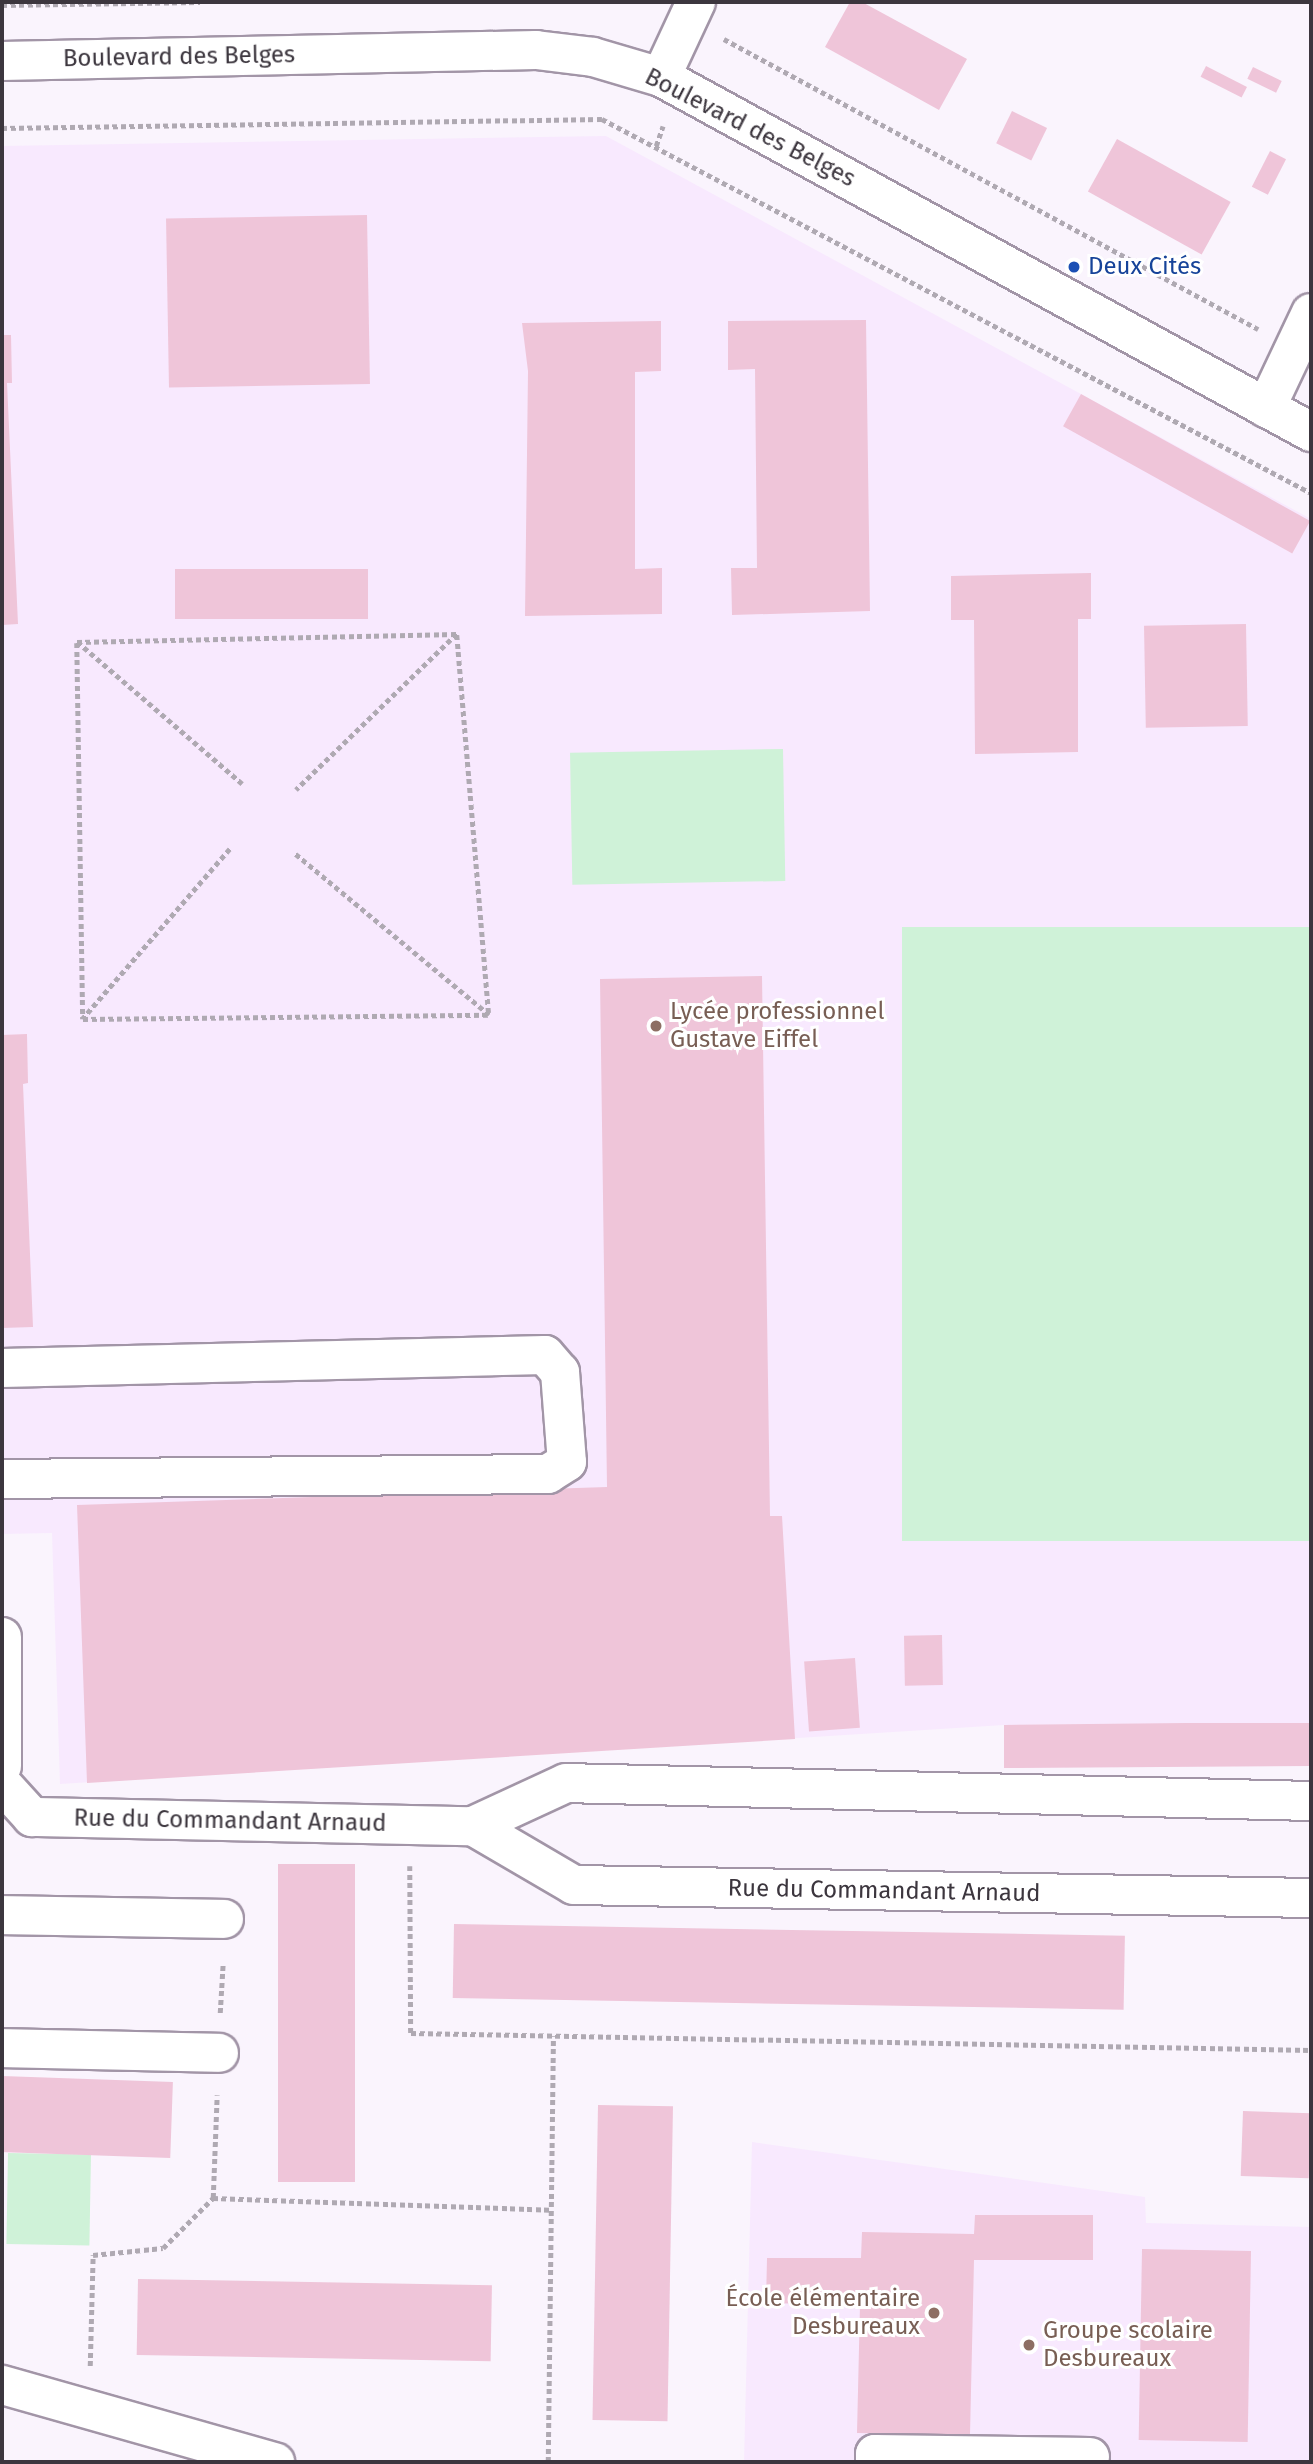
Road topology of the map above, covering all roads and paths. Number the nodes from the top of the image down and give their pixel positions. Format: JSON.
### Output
{"nodes":[{"id":1,"x":200,"y":2,"type":"edge"},
{"id":2,"x":2,"y":5,"type":"edge"},
{"id":3,"x":692,"y":11,"type":"edge"},
{"id":4,"x":2,"y":61,"type":"edge"},
{"id":5,"x":661,"y":77,"type":"junction"},
{"id":6,"x":2,"y":128,"type":"edge"},
{"id":7,"x":1311,"y":313,"type":"edge"},
{"id":8,"x":1294,"y":348,"type":"junction"},
{"id":9,"x":1266,"y":408,"type":"junction"},
{"id":10,"x":1311,"y":432,"type":"edge"},
{"id":11,"x":1311,"y":493,"type":"edge"},
{"id":12,"x":457,"y":634,"type":"junction"},
{"id":13,"x":77,"y":642,"type":"junction"},
{"id":14,"x":242,"y":784,"type":"dead end"},
{"id":15,"x":296,"y":790,"type":"dead end"},
{"id":16,"x":230,"y":849,"type":"dead end"},
{"id":17,"x":295,"y":854,"type":"dead end"},
{"id":18,"x":489,"y":1015,"type":"junction"},
{"id":19,"x":83,"y":1019,"type":"junction"},
{"id":20,"x":2,"y":1368,"type":"edge"},
{"id":21,"x":2,"y":1479,"type":"edge"},
{"id":22,"x":2,"y":1637,"type":"edge"},
{"id":23,"x":2,"y":1766,"type":"edge"},
{"id":24,"x":1311,"y":1801,"type":"edge"},
{"id":25,"x":7,"y":1802,"type":"edge"},
{"id":26,"x":410,"y":1825,"type":"junction"},
{"id":27,"x":473,"y":1826,"type":"junction"},
{"id":28,"x":1311,"y":1898,"type":"edge"},
{"id":29,"x":2,"y":1915,"type":"edge"},
{"id":30,"x":224,"y":1919,"type":"joint"},
{"id":31,"x":553,"y":2036,"type":"junction"},
{"id":32,"x":2,"y":2048,"type":"edge"},
{"id":33,"x":1311,"y":2050,"type":"edge"},
{"id":34,"x":219,"y":2053,"type":"junction"},
{"id":35,"x":213,"y":2198,"type":"junction"},
{"id":36,"x":550,"y":2210,"type":"junction"},
{"id":37,"x":2,"y":2385,"type":"edge"},
{"id":38,"x":81,"y":2408,"type":"junction"},
{"id":39,"x":1090,"y":2456,"type":"dead end"},
{"id":40,"x":275,"y":2462,"type":"edge"},
{"id":41,"x":548,"y":2462,"type":"edge"},
{"id":42,"x":875,"y":2462,"type":"edge"}],
"edges":[{"from":1,"to":2,"type":"path"},
{"from":3,"to":5,"type":"street"},
{"from":3,"to":8,"type":"path"},
{"from":4,"to":5,"type":"street","name":"Boulevard des Belges"},
{"from":5,"to":9,"type":"street","name":"Boulevard des Belges"},
{"from":6,"to":11,"type":"path"},
{"from":7,"to":8,"type":"street"},
{"from":8,"to":9,"type":"street"},
{"from":9,"to":10,"type":"street","name":"Boulevard des Belges"},
{"from":12,"to":13,"type":"path"},
{"from":12,"to":15,"type":"path"},
{"from":12,"to":18,"type":"path"},
{"from":13,"to":14,"type":"path"},
{"from":13,"to":19,"type":"path"},
{"from":16,"to":19,"type":"path"},
{"from":17,"to":18,"type":"path"},
{"from":18,"to":19,"type":"path"},
{"from":20,"to":21,"type":"street"},
{"from":22,"to":23,"type":"street"},
{"from":24,"to":27,"type":"street","name":"Rue du Commandant Arnaud"},
{"from":25,"to":26,"type":"street","name":"Rue du Commandant Arnaud"},
{"from":26,"to":27,"type":"street","name":"Rue du Commandant Arnaud"},
{"from":26,"to":31,"type":"path"},
{"from":27,"to":28,"type":"street","name":"Rue du Commandant Arnaud"},
{"from":29,"to":30,"type":"street"},
{"from":30,"to":34,"type":"path"},
{"from":31,"to":33,"type":"path"},
{"from":31,"to":36,"type":"path"},
{"from":32,"to":34,"type":"street"},
{"from":34,"to":35,"type":"path"},
{"from":35,"to":36,"type":"path"},
{"from":35,"to":38,"type":"path"},
{"from":36,"to":41,"type":"path"},
{"from":37,"to":38,"type":"street"},
{"from":38,"to":40,"type":"street"},
{"from":39,"to":42,"type":"street"}]}
